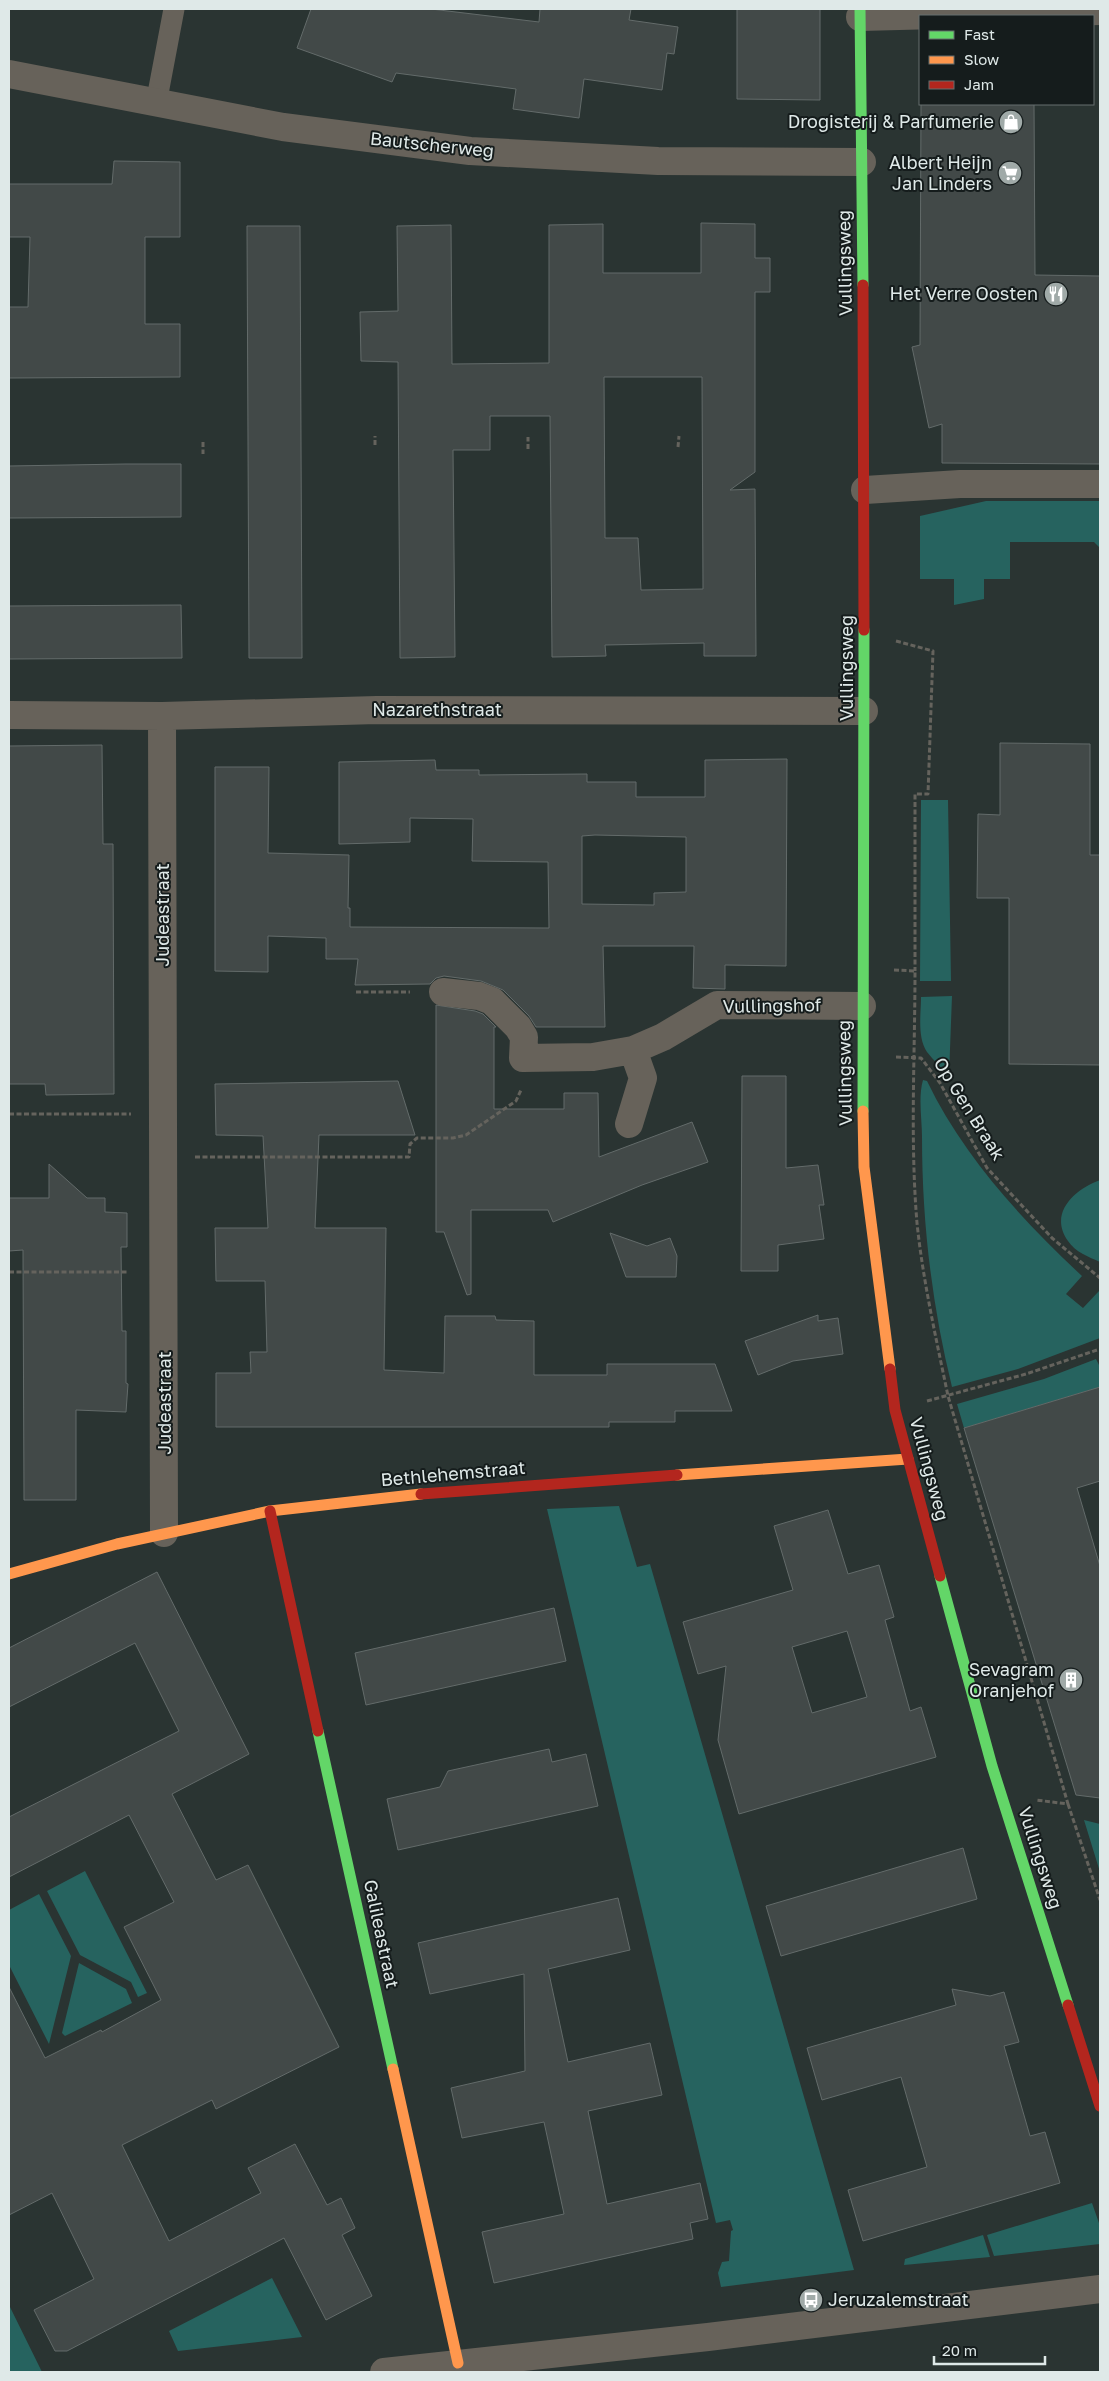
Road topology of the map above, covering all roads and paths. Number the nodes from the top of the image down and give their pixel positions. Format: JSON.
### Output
{"nodes":[{"id":1,"x":174,"y":9,"type":"edge"},
{"id":2,"x":1100,"y":11,"type":"edge"},
{"id":3,"x":860,"y":13,"type":"edge"},
{"id":4,"x":9,"y":74,"type":"edge"},
{"id":5,"x":156,"y":104,"type":"junction"},
{"id":6,"x":862,"y":162,"type":"junction"},
{"id":7,"x":375,"y":436,"type":"dead end"},
{"id":8,"x":528,"y":436,"type":"dead end"},
{"id":9,"x":678,"y":436,"type":"dead end"},
{"id":10,"x":203,"y":442,"type":"dead end"},
{"id":11,"x":375,"y":445,"type":"dead end"},
{"id":12,"x":678,"y":447,"type":"dead end"},
{"id":13,"x":528,"y":449,"type":"dead end"},
{"id":14,"x":203,"y":454,"type":"dead end"},
{"id":15,"x":1100,"y":484,"type":"edge"},
{"id":16,"x":865,"y":490,"type":"junction"},
{"id":17,"x":865,"y":633,"type":"junction"},
{"id":18,"x":864,"y":711,"type":"junction"},
{"id":19,"x":9,"y":716,"type":"edge"},
{"id":20,"x":162,"y":716,"type":"junction"},
{"id":21,"x":862,"y":967,"type":"junction"},
{"id":22,"x":915,"y":971,"type":"junction"},
{"id":23,"x":356,"y":992,"type":"dead end"},
{"id":24,"x":443,"y":992,"type":"joint"},
{"id":25,"x":862,"y":1006,"type":"junction"},
{"id":26,"x":633,"y":1050,"type":"junction"},
{"id":27,"x":862,"y":1055,"type":"junction"},
{"id":28,"x":523,"y":1058,"type":"junction"},
{"id":29,"x":915,"y":1058,"type":"junction"},
{"id":30,"x":9,"y":1114,"type":"edge"},
{"id":31,"x":164,"y":1114,"type":"junction"},
{"id":32,"x":629,"y":1124,"type":"dead end"},
{"id":33,"x":164,"y":1156,"type":"junction"},
{"id":34,"x":9,"y":1272,"type":"edge"},
{"id":35,"x":165,"y":1272,"type":"junction"},
{"id":36,"x":1100,"y":1278,"type":"edge"},
{"id":37,"x":1100,"y":1349,"type":"edge"},
{"id":38,"x":948,"y":1396,"type":"junction"},
{"id":39,"x":895,"y":1410,"type":"junction"},
{"id":40,"x":908,"y":1459,"type":"junction"},
{"id":41,"x":270,"y":1511,"type":"junction"},
{"id":42,"x":164,"y":1534,"type":"junction"},
{"id":43,"x":9,"y":1574,"type":"edge"},
{"id":44,"x":1001,"y":1795,"type":"junction"},
{"id":45,"x":1068,"y":1804,"type":"junction"},
{"id":46,"x":1100,"y":1900,"type":"edge"},
{"id":47,"x":1100,"y":2106,"type":"edge"},
{"id":48,"x":1100,"y":2289,"type":"edge"},
{"id":49,"x":458,"y":2363,"type":"junction"},
{"id":50,"x":384,"y":2372,"type":"edge"}],
"edges":[{"from":1,"to":5,"type":"lane"},
{"from":2,"to":3,"type":"street"},
{"from":3,"to":6,"type":"street","name":"Vullingsweg"},
{"from":4,"to":5,"type":"street","name":"Bautscherweg"},
{"from":5,"to":6,"type":"street","name":"Bautscherweg"},
{"from":6,"to":16,"type":"street","name":"Vullingsweg"},
{"from":7,"to":11,"type":"path"},
{"from":8,"to":13,"type":"path"},
{"from":9,"to":12,"type":"path"},
{"from":10,"to":14,"type":"path"},
{"from":15,"to":16,"type":"street"},
{"from":16,"to":17,"type":"street","name":"Vullingsweg"},
{"from":17,"to":18,"type":"street","name":"Vullingsweg"},
{"from":17,"to":22,"type":"path"},
{"from":18,"to":20,"type":"street","name":"Nazarethstraat"},
{"from":18,"to":21,"type":"street","name":"Vullingsweg"},
{"from":19,"to":20,"type":"street","name":"Nazarethstraat"},
{"from":20,"to":31,"type":"street","name":"Judeastraat"},
{"from":21,"to":22,"type":"path"},
{"from":21,"to":25,"type":"street","name":"Vullingsweg"},
{"from":22,"to":29,"type":"path"},
{"from":23,"to":24,"type":"path"},
{"from":24,"to":28,"type":"street"},
{"from":25,"to":26,"type":"street","name":"Vullingshof"},
{"from":25,"to":27,"type":"street","name":"Vullingsweg"},
{"from":26,"to":28,"type":"street","name":"Vullingshof"},
{"from":26,"to":32,"type":"street"},
{"from":27,"to":29,"type":"path","name":"Op Gen Braak"},
{"from":27,"to":39,"type":"street","name":"Vullingsweg"},
{"from":28,"to":33,"type":"path"},
{"from":29,"to":36,"type":"path","name":"Op Gen Braak"},
{"from":29,"to":38,"type":"path"},
{"from":30,"to":31,"type":"path"},
{"from":31,"to":33,"type":"street","name":"Judeastraat"},
{"from":33,"to":35,"type":"street","name":"Judeastraat"},
{"from":34,"to":35,"type":"path"},
{"from":35,"to":42,"type":"street","name":"Judeastraat"},
{"from":37,"to":38,"type":"path"},
{"from":38,"to":39,"type":"path"},
{"from":38,"to":45,"type":"path"},
{"from":39,"to":40,"type":"street","name":"Vullingsweg"},
{"from":40,"to":41,"type":"street","name":"Bethlehemstraat"},
{"from":40,"to":44,"type":"street","name":"Vullingsweg"},
{"from":41,"to":42,"type":"street","name":"Bethlehemstraat"},
{"from":41,"to":49,"type":"street","name":"Galileastraat"},
{"from":42,"to":43,"type":"street","name":"Bethlehemstraat"},
{"from":44,"to":45,"type":"path"},
{"from":44,"to":47,"type":"street","name":"Vullingsweg"},
{"from":45,"to":46,"type":"path"},
{"from":48,"to":49,"type":"street"},
{"from":49,"to":50,"type":"street"}]}
